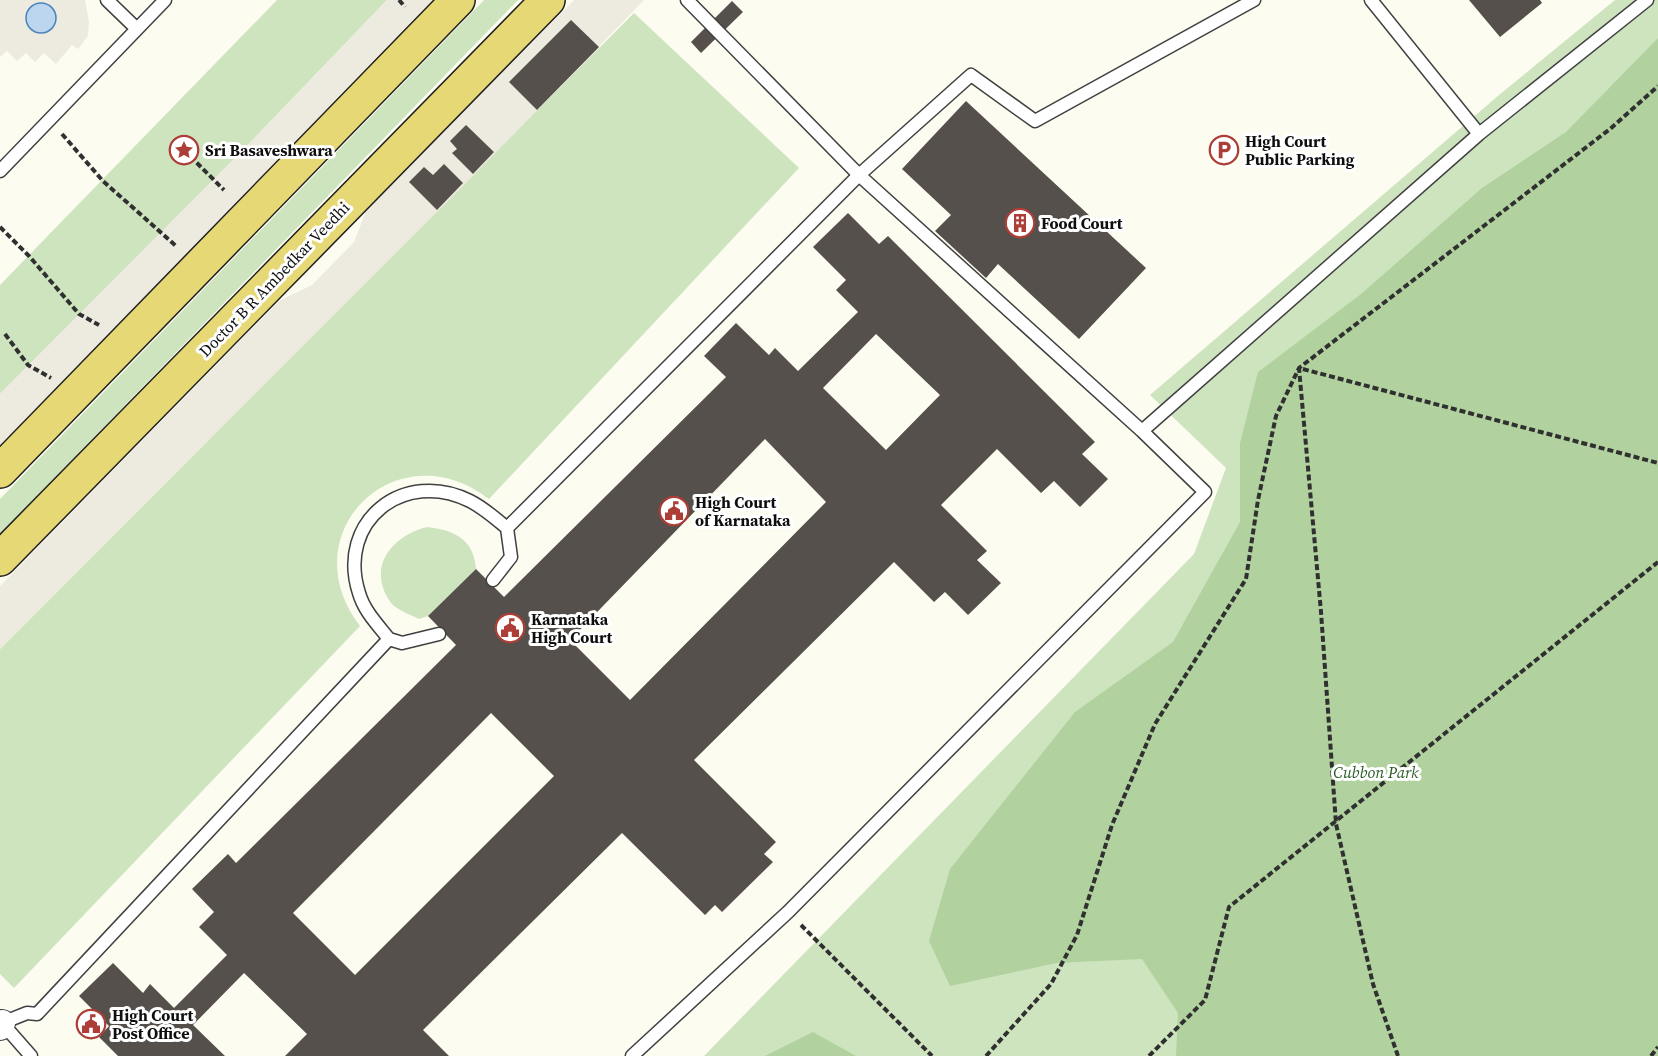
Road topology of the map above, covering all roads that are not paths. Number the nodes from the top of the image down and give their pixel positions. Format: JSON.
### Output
{"nodes":[{"id":1,"x":107,"y":0,"type":"edge"},
{"id":2,"x":165,"y":0,"type":"edge"},
{"id":3,"x":458,"y":0,"type":"edge"},
{"id":4,"x":548,"y":0,"type":"edge"},
{"id":5,"x":687,"y":0,"type":"edge"},
{"id":6,"x":1254,"y":0,"type":"edge"},
{"id":7,"x":1371,"y":0,"type":"edge"},
{"id":8,"x":1647,"y":0,"type":"edge"},
{"id":9,"x":137,"y":29,"type":"junction"},
{"id":10,"x":1479,"y":134,"type":"junction"},
{"id":11,"x":0,"y":171,"type":"edge"},
{"id":12,"x":859,"y":175,"type":"junction"},
{"id":13,"x":1142,"y":431,"type":"junction"},
{"id":14,"x":0,"y":471,"type":"edge"},
{"id":15,"x":507,"y":528,"type":"junction"},
{"id":16,"x":0,"y":559,"type":"edge"},
{"id":17,"x":494,"y":580,"type":"dead end"},
{"id":18,"x":439,"y":634,"type":"dead end"},
{"id":19,"x":389,"y":639,"type":"junction"},
{"id":20,"x":1,"y":1023,"type":"edge"},
{"id":21,"x":31,"y":1056,"type":"edge"},
{"id":22,"x":632,"y":1056,"type":"edge"}],
"edges":[{"from":1,"to":9,"type":"lane"},
{"from":2,"to":9,"type":"lane"},
{"from":3,"to":14,"type":"main road"},
{"from":4,"to":16,"type":"main road","name":"Doctor B R Ambedkar Veedhi"},
{"from":5,"to":12,"type":"lane"},
{"from":6,"to":12,"type":"lane"},
{"from":7,"to":10,"type":"lane"},
{"from":8,"to":10,"type":"lane"},
{"from":9,"to":11,"type":"lane"},
{"from":10,"to":13,"type":"lane"},
{"from":12,"to":13,"type":"lane"},
{"from":12,"to":15,"type":"lane"},
{"from":13,"to":22,"type":"lane"},
{"from":15,"to":17,"type":"lane"},
{"from":15,"to":19,"type":"lane"},
{"from":18,"to":19,"type":"lane"},
{"from":19,"to":20,"type":"lane"},
{"from":20,"to":21,"type":"lane"}]}
